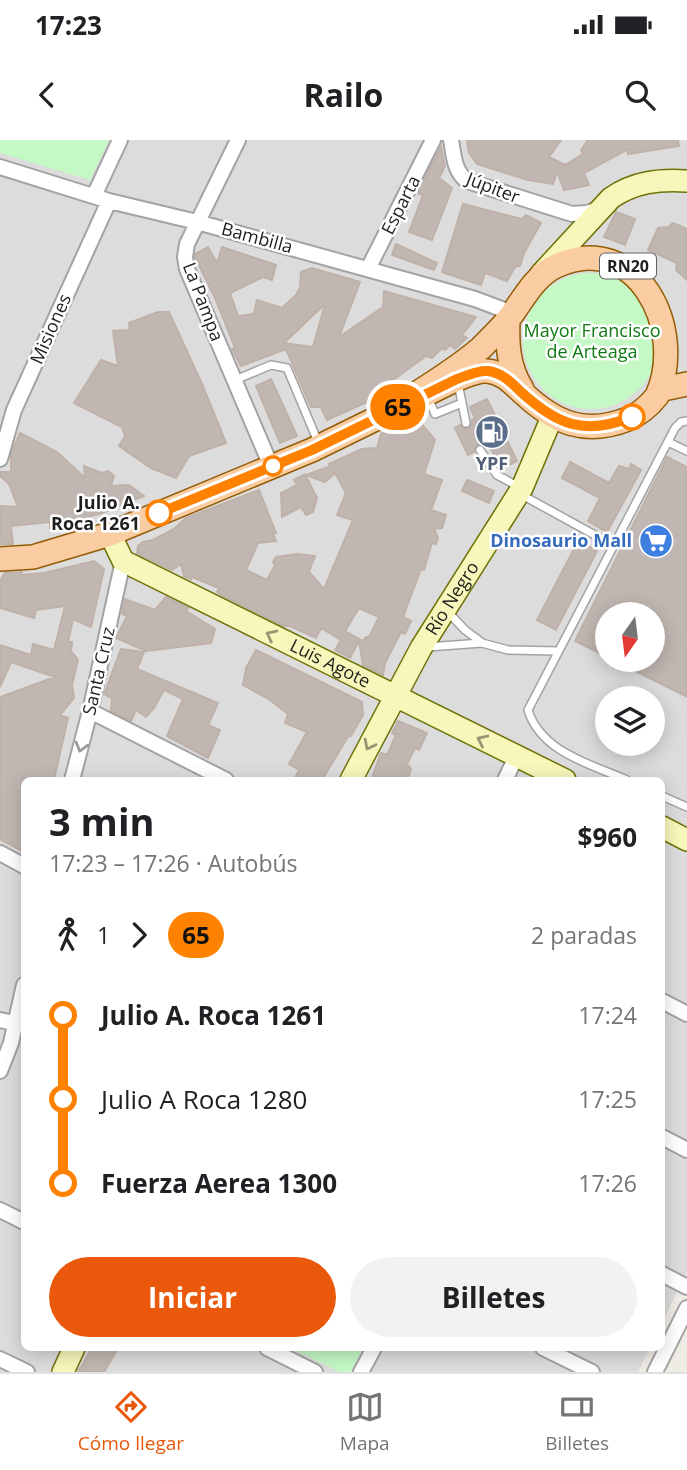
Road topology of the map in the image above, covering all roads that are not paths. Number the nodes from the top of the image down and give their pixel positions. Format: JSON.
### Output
{"nodes":[{"id":1,"x":120,"y":140,"type":"edge"},
{"id":2,"x":238,"y":140,"type":"edge"},
{"id":3,"x":433,"y":140,"type":"edge"},
{"id":4,"x":451,"y":140,"type":"edge"},
{"id":5,"x":0,"y":167,"type":"edge"},
{"id":6,"x":686,"y":180,"type":"edge"},
{"id":7,"x":94,"y":196,"type":"junction"},
{"id":8,"x":110,"y":201,"type":"junction"},
{"id":9,"x":601,"y":208,"type":"junction"},
{"id":10,"x":561,"y":212,"type":"junction"},
{"id":11,"x":197,"y":222,"type":"junction"},
{"id":12,"x":572,"y":240,"type":"junction"},
{"id":13,"x":368,"y":269,"type":"junction"},
{"id":14,"x":540,"y":276,"type":"junction"},
{"id":15,"x":510,"y":316,"type":"junction"},
{"id":16,"x":682,"y":343,"type":"edge"},
{"id":17,"x":457,"y":379,"type":"junction"},
{"id":18,"x":235,"y":380,"type":"junction"},
{"id":19,"x":687,"y":384,"type":"edge"},
{"id":20,"x":663,"y":389,"type":"junction"},
{"id":21,"x":426,"y":394,"type":"junction"},
{"id":22,"x":528,"y":398,"type":"junction"},
{"id":23,"x":462,"y":403,"type":"junction"},
{"id":24,"x":389,"y":411,"type":"junction"},
{"id":25,"x":552,"y":417,"type":"junction"},
{"id":26,"x":687,"y":421,"type":"edge"},
{"id":27,"x":466,"y":423,"type":"dead end"},
{"id":28,"x":668,"y":442,"type":"junction"},
{"id":29,"x":319,"y":446,"type":"junction"},
{"id":30,"x":480,"y":450,"type":"dead end"},
{"id":31,"x":687,"y":451,"type":"edge"},
{"id":32,"x":0,"y":459,"type":"edge"},
{"id":33,"x":271,"y":466,"type":"junction"},
{"id":34,"x":520,"y":491,"type":"junction"},
{"id":35,"x":110,"y":534,"type":"junction"},
{"id":36,"x":613,"y":545,"type":"junction"},
{"id":37,"x":0,"y":559,"type":"edge"},
{"id":38,"x":123,"y":561,"type":"junction"},
{"id":39,"x":445,"y":608,"type":"junction"},
{"id":40,"x":482,"y":643,"type":"junction"},
{"id":41,"x":421,"y":648,"type":"junction"},
{"id":42,"x":558,"y":651,"type":"junction"},
{"id":43,"x":394,"y":696,"type":"junction"},
{"id":44,"x":90,"y":711,"type":"junction"},
{"id":45,"x":516,"y":757,"type":"junction"},
{"id":46,"x":73,"y":777,"type":"edge"},
{"id":47,"x":220,"y":777,"type":"edge"},
{"id":48,"x":353,"y":777,"type":"edge"},
{"id":49,"x":506,"y":777,"type":"edge"},
{"id":50,"x":559,"y":777,"type":"edge"},
{"id":51,"x":620,"y":777,"type":"edge"},
{"id":52,"x":665,"y":797,"type":"edge"},
{"id":53,"x":687,"y":807,"type":"edge"},
{"id":54,"x":665,"y":829,"type":"edge"},
{"id":55,"x":687,"y":840,"type":"edge"},
{"id":56,"x":0,"y":853,"type":"edge"},
{"id":57,"x":21,"y":864,"type":"edge"},
{"id":58,"x":687,"y":995,"type":"edge"},
{"id":59,"x":665,"y":1003,"type":"edge"},
{"id":60,"x":683,"y":1012,"type":"edge"},
{"id":61,"x":0,"y":1020,"type":"edge"},
{"id":62,"x":20,"y":1024,"type":"edge"},
{"id":63,"x":0,"y":1071,"type":"edge"},
{"id":64,"x":665,"y":1139,"type":"edge"},
{"id":65,"x":687,"y":1150,"type":"edge"},
{"id":66,"x":0,"y":1210,"type":"edge"},
{"id":67,"x":21,"y":1220,"type":"edge"},
{"id":68,"x":665,"y":1276,"type":"edge"},
{"id":69,"x":687,"y":1287,"type":"edge"},
{"id":70,"x":687,"y":1308,"type":"edge"},
{"id":71,"x":73,"y":1351,"type":"edge"},
{"id":72,"x":273,"y":1351,"type":"edge"},
{"id":73,"x":372,"y":1351,"type":"edge"},
{"id":74,"x":549,"y":1351,"type":"edge"},
{"id":75,"x":0,"y":1359,"type":"edge"},
{"id":76,"x":27,"y":1372,"type":"edge"},
{"id":77,"x":63,"y":1372,"type":"edge"},
{"id":78,"x":315,"y":1372,"type":"edge"},
{"id":79,"x":361,"y":1372,"type":"edge"},
{"id":80,"x":592,"y":1372,"type":"edge"},
{"id":81,"x":655,"y":1372,"type":"edge"}],
"edges":[{"from":1,"to":7,"type":"street"},
{"from":2,"to":11,"type":"street","name":"La Pampa"},
{"from":3,"to":13,"type":"street","name":"Esparta"},
{"from":4,"to":10,"type":"street","name":"Júpiter"},
{"from":5,"to":7,"type":"street","name":"Bambilla"},
{"from":6,"to":9,"type":"main road"},
{"from":7,"to":8,"type":"street","name":"Bambilla"},
{"from":8,"to":11,"type":"street","name":"Bambilla"},
{"from":8,"to":32,"type":"street","name":"Misiones"},
{"from":9,"to":10,"type":"street","name":"Júpiter"},
{"from":9,"to":12,"type":"main road"},
{"from":10,"to":12,"type":"street"},
{"from":11,"to":13,"type":"street","name":"Bambilla"},
{"from":11,"to":18,"type":"street","name":"La Pampa"},
{"from":12,"to":14,"type":"main road"},
{"from":13,"to":15,"type":"street","name":"Bambilla"},
{"from":14,"to":15,"type":"main road","number":"RN20"},
{"from":14,"to":16,"type":"main road","number":"RN20"},
{"from":15,"to":22,"type":"main road","number":"RN20"},
{"from":15,"to":24,"type":"main road","number":"RN20"},
{"from":16,"to":20,"type":"main road","number":"RN20"},
{"from":17,"to":21,"type":"main road","number":"RN20"},
{"from":17,"to":22,"type":"main road","number":"RN20"},
{"from":17,"to":23,"type":"lane"},
{"from":18,"to":29,"type":"lane"},
{"from":18,"to":33,"type":"street","name":"La Pampa"},
{"from":19,"to":20,"type":"main road"},
{"from":20,"to":25,"type":"main road","number":"RN20"},
{"from":21,"to":23,"type":"lane"},
{"from":21,"to":24,"type":"main road","number":"RN20"},
{"from":22,"to":25,"type":"main road","number":"RN20"},
{"from":23,"to":27,"type":"lane"},
{"from":24,"to":29,"type":"main road","number":"RN20"},
{"from":25,"to":34,"type":"main road","name":"Río Negro"},
{"from":26,"to":28,"type":"lane"},
{"from":28,"to":31,"type":"lane"},
{"from":28,"to":36,"type":"lane"},
{"from":29,"to":33,"type":"main road","number":"RN20"},
{"from":30,"to":34,"type":"lane"},
{"from":33,"to":35,"type":"main road","number":"RN20"},
{"from":34,"to":36,"type":"lane"},
{"from":34,"to":39,"type":"main road","name":"Río Negro"},
{"from":35,"to":37,"type":"main road","number":"RN20"},
{"from":35,"to":38,"type":"main road"},
{"from":36,"to":42,"type":"lane"},
{"from":43,"to":38,"type":"main road","name":"Luis Agote","one_way":true},
{"from":38,"to":44,"type":"street","name":"Santa Cruz"},
{"from":39,"to":40,"type":"lane"},
{"from":39,"to":41,"type":"main road","name":"Río Negro"},
{"from":40,"to":41,"type":"lane"},
{"from":40,"to":42,"type":"lane"},
{"from":41,"to":43,"type":"main road","name":"Río Negro"},
{"from":42,"to":51,"type":"lane"},
{"from":45,"to":43,"type":"main road","name":"Luis Agote","one_way":true},
{"from":43,"to":48,"type":"main road","name":"Río Negro","one_way":true},
{"from":44,"to":46,"type":"street","name":"Santa Cruz","one_way":true},
{"from":44,"to":47,"type":"street"},
{"from":45,"to":49,"type":"street"},
{"from":45,"to":50,"type":"main road","name":"Luis Agote"},
{"from":52,"to":53,"type":"lane"},
{"from":54,"to":55,"type":"main road"},
{"from":56,"to":57,"type":"street"},
{"from":58,"to":60,"type":"street"},
{"from":59,"to":60,"type":"street"},
{"from":61,"to":62,"type":"street"},
{"from":62,"to":63,"type":"street"},
{"from":64,"to":65,"type":"street"},
{"from":66,"to":67,"type":"street"},
{"from":68,"to":69,"type":"street"},
{"from":70,"to":81,"type":"street"},
{"from":71,"to":77,"type":"main road"},
{"from":72,"to":78,"type":"street"},
{"from":73,"to":79,"type":"street"},
{"from":74,"to":80,"type":"street"},
{"from":75,"to":76,"type":"street"}]}
